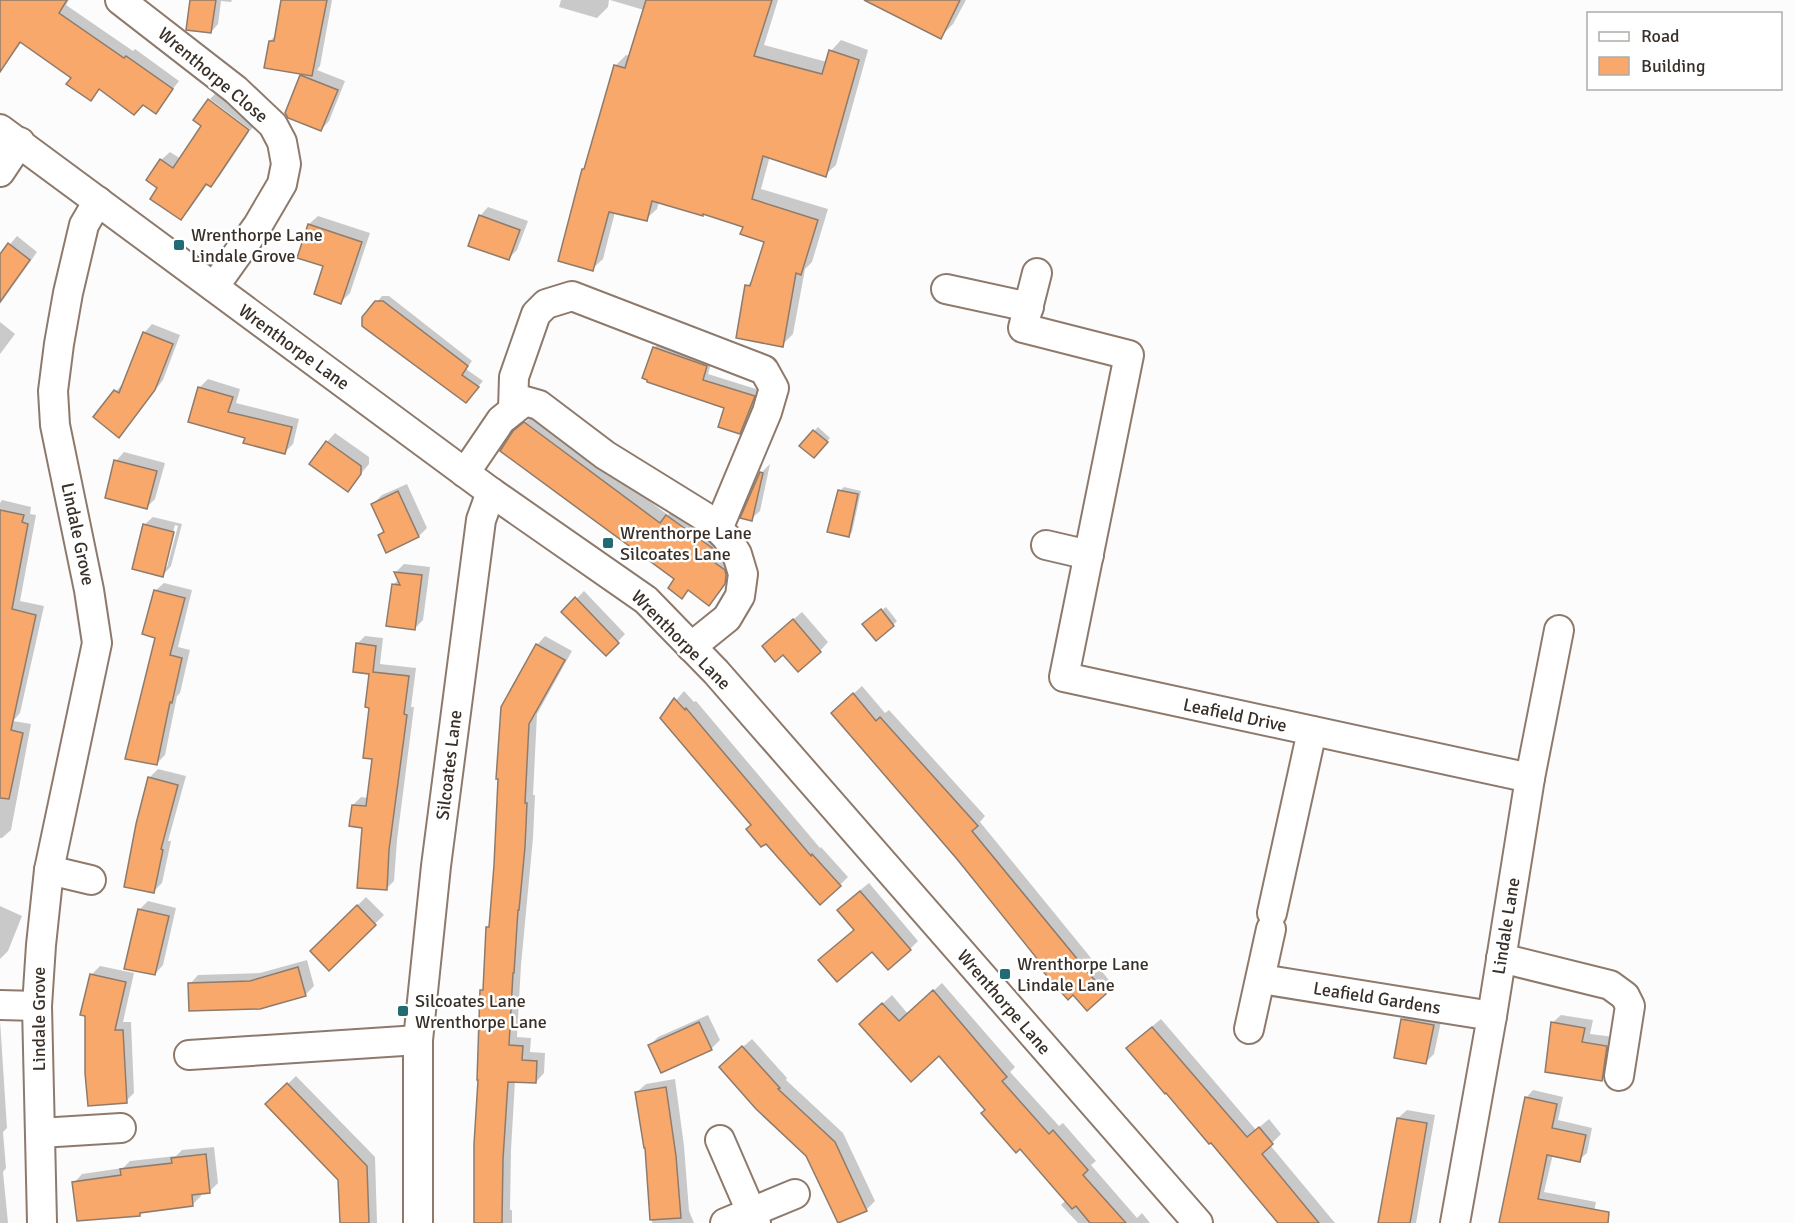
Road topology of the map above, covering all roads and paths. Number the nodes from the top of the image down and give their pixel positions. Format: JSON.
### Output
{"nodes":[{"id":1,"x":120,"y":0,"type":"edge"},
{"id":2,"x":10,"y":136,"type":"edge"},
{"id":3,"x":0,"y":172,"type":"edge"},
{"id":4,"x":98,"y":201,"type":"junction"},
{"id":5,"x":1037,"y":273,"type":"dead end"},
{"id":6,"x":214,"y":288,"type":"junction"},
{"id":7,"x":946,"y":289,"type":"dead end"},
{"id":8,"x":1029,"y":307,"type":"junction"},
{"id":9,"x":513,"y":410,"type":"junction"},
{"id":10,"x":465,"y":473,"type":"junction"},
{"id":11,"x":490,"y":492,"type":"junction"},
{"id":12,"x":718,"y":529,"type":"junction"},
{"id":13,"x":1046,"y":544,"type":"dead end"},
{"id":14,"x":1089,"y":555,"type":"junction"},
{"id":15,"x":1559,"y":630,"type":"dead end"},
{"id":16,"x":691,"y":647,"type":"junction"},
{"id":17,"x":1312,"y":731,"type":"junction"},
{"id":18,"x":1530,"y":778,"type":"junction"},
{"id":19,"x":50,"y":870,"type":"junction"},
{"id":20,"x":91,"y":880,"type":"dead end"},
{"id":21,"x":1501,"y":958,"type":"junction"},
{"id":22,"x":1261,"y":979,"type":"junction"},
{"id":23,"x":0,"y":1005,"type":"edge"},
{"id":24,"x":38,"y":1006,"type":"junction"},
{"id":25,"x":1492,"y":1017,"type":"junction"},
{"id":26,"x":1249,"y":1029,"type":"dead end"},
{"id":27,"x":418,"y":1040,"type":"junction"},
{"id":28,"x":189,"y":1055,"type":"dead end"},
{"id":29,"x":1619,"y":1076,"type":"dead end"},
{"id":30,"x":121,"y":1128,"type":"dead end"},
{"id":31,"x":40,"y":1133,"type":"junction"},
{"id":32,"x":721,"y":1140,"type":"dead end"},
{"id":33,"x":795,"y":1194,"type":"dead end"},
{"id":34,"x":753,"y":1217,"type":"edge"},
{"id":35,"x":42,"y":1222,"type":"edge"},
{"id":36,"x":418,"y":1223,"type":"edge"},
{"id":37,"x":725,"y":1223,"type":"edge"},
{"id":38,"x":1198,"y":1223,"type":"edge"},
{"id":39,"x":1455,"y":1223,"type":"edge"}],
"edges":[{"from":1,"to":6,"type":"street","name":"Wrenthorpe Close"},
{"from":2,"to":3,"type":"street"},
{"from":2,"to":4,"type":"street","name":"Wrenthorpe Lane"},
{"from":4,"to":6,"type":"street","name":"Wrenthorpe Lane"},
{"from":4,"to":19,"type":"street","name":"Lindale Grove"},
{"from":5,"to":8,"type":"street","name":"Leafield Drive"},
{"from":6,"to":10,"type":"street","name":"Wrenthorpe Lane"},
{"from":7,"to":8,"type":"street"},
{"from":8,"to":14,"type":"street","name":"Leafield Drive"},
{"from":9,"to":10,"type":"street"},
{"from":9,"to":12,"type":"street"},
{"from":9,"to":12,"type":"street"},
{"from":10,"to":11,"type":"street","name":"Wrenthorpe Lane"},
{"from":11,"to":16,"type":"street","name":"Wrenthorpe Lane"},
{"from":11,"to":27,"type":"street","name":"Silcoates Lane"},
{"from":12,"to":16,"type":"street"},
{"from":13,"to":14,"type":"street"},
{"from":14,"to":17,"type":"street","name":"Leafield Drive"},
{"from":15,"to":18,"type":"street","name":"Lindale Lane"},
{"from":16,"to":38,"type":"street","name":"Wrenthorpe Lane"},
{"from":17,"to":18,"type":"street","name":"Leafield Drive"},
{"from":17,"to":22,"type":"street"},
{"from":18,"to":21,"type":"street","name":"Lindale Lane"},
{"from":19,"to":20,"type":"street"},
{"from":19,"to":24,"type":"street","name":"Lindale Grove"},
{"from":21,"to":25,"type":"street","name":"Lindale Lane"},
{"from":21,"to":29,"type":"street"},
{"from":22,"to":25,"type":"street","name":"Leafield Gardens"},
{"from":22,"to":26,"type":"street"},
{"from":23,"to":24,"type":"street"},
{"from":24,"to":31,"type":"street","name":"Lindale Grove"},
{"from":25,"to":39,"type":"street","name":"Lindale Lane"},
{"from":27,"to":28,"type":"street"},
{"from":27,"to":36,"type":"street","name":"Silcoates Lane"},
{"from":30,"to":31,"type":"street"},
{"from":31,"to":35,"type":"street","name":"Lindale Grove"},
{"from":32,"to":34,"type":"street"},
{"from":33,"to":34,"type":"street"},
{"from":34,"to":37,"type":"street"}]}
